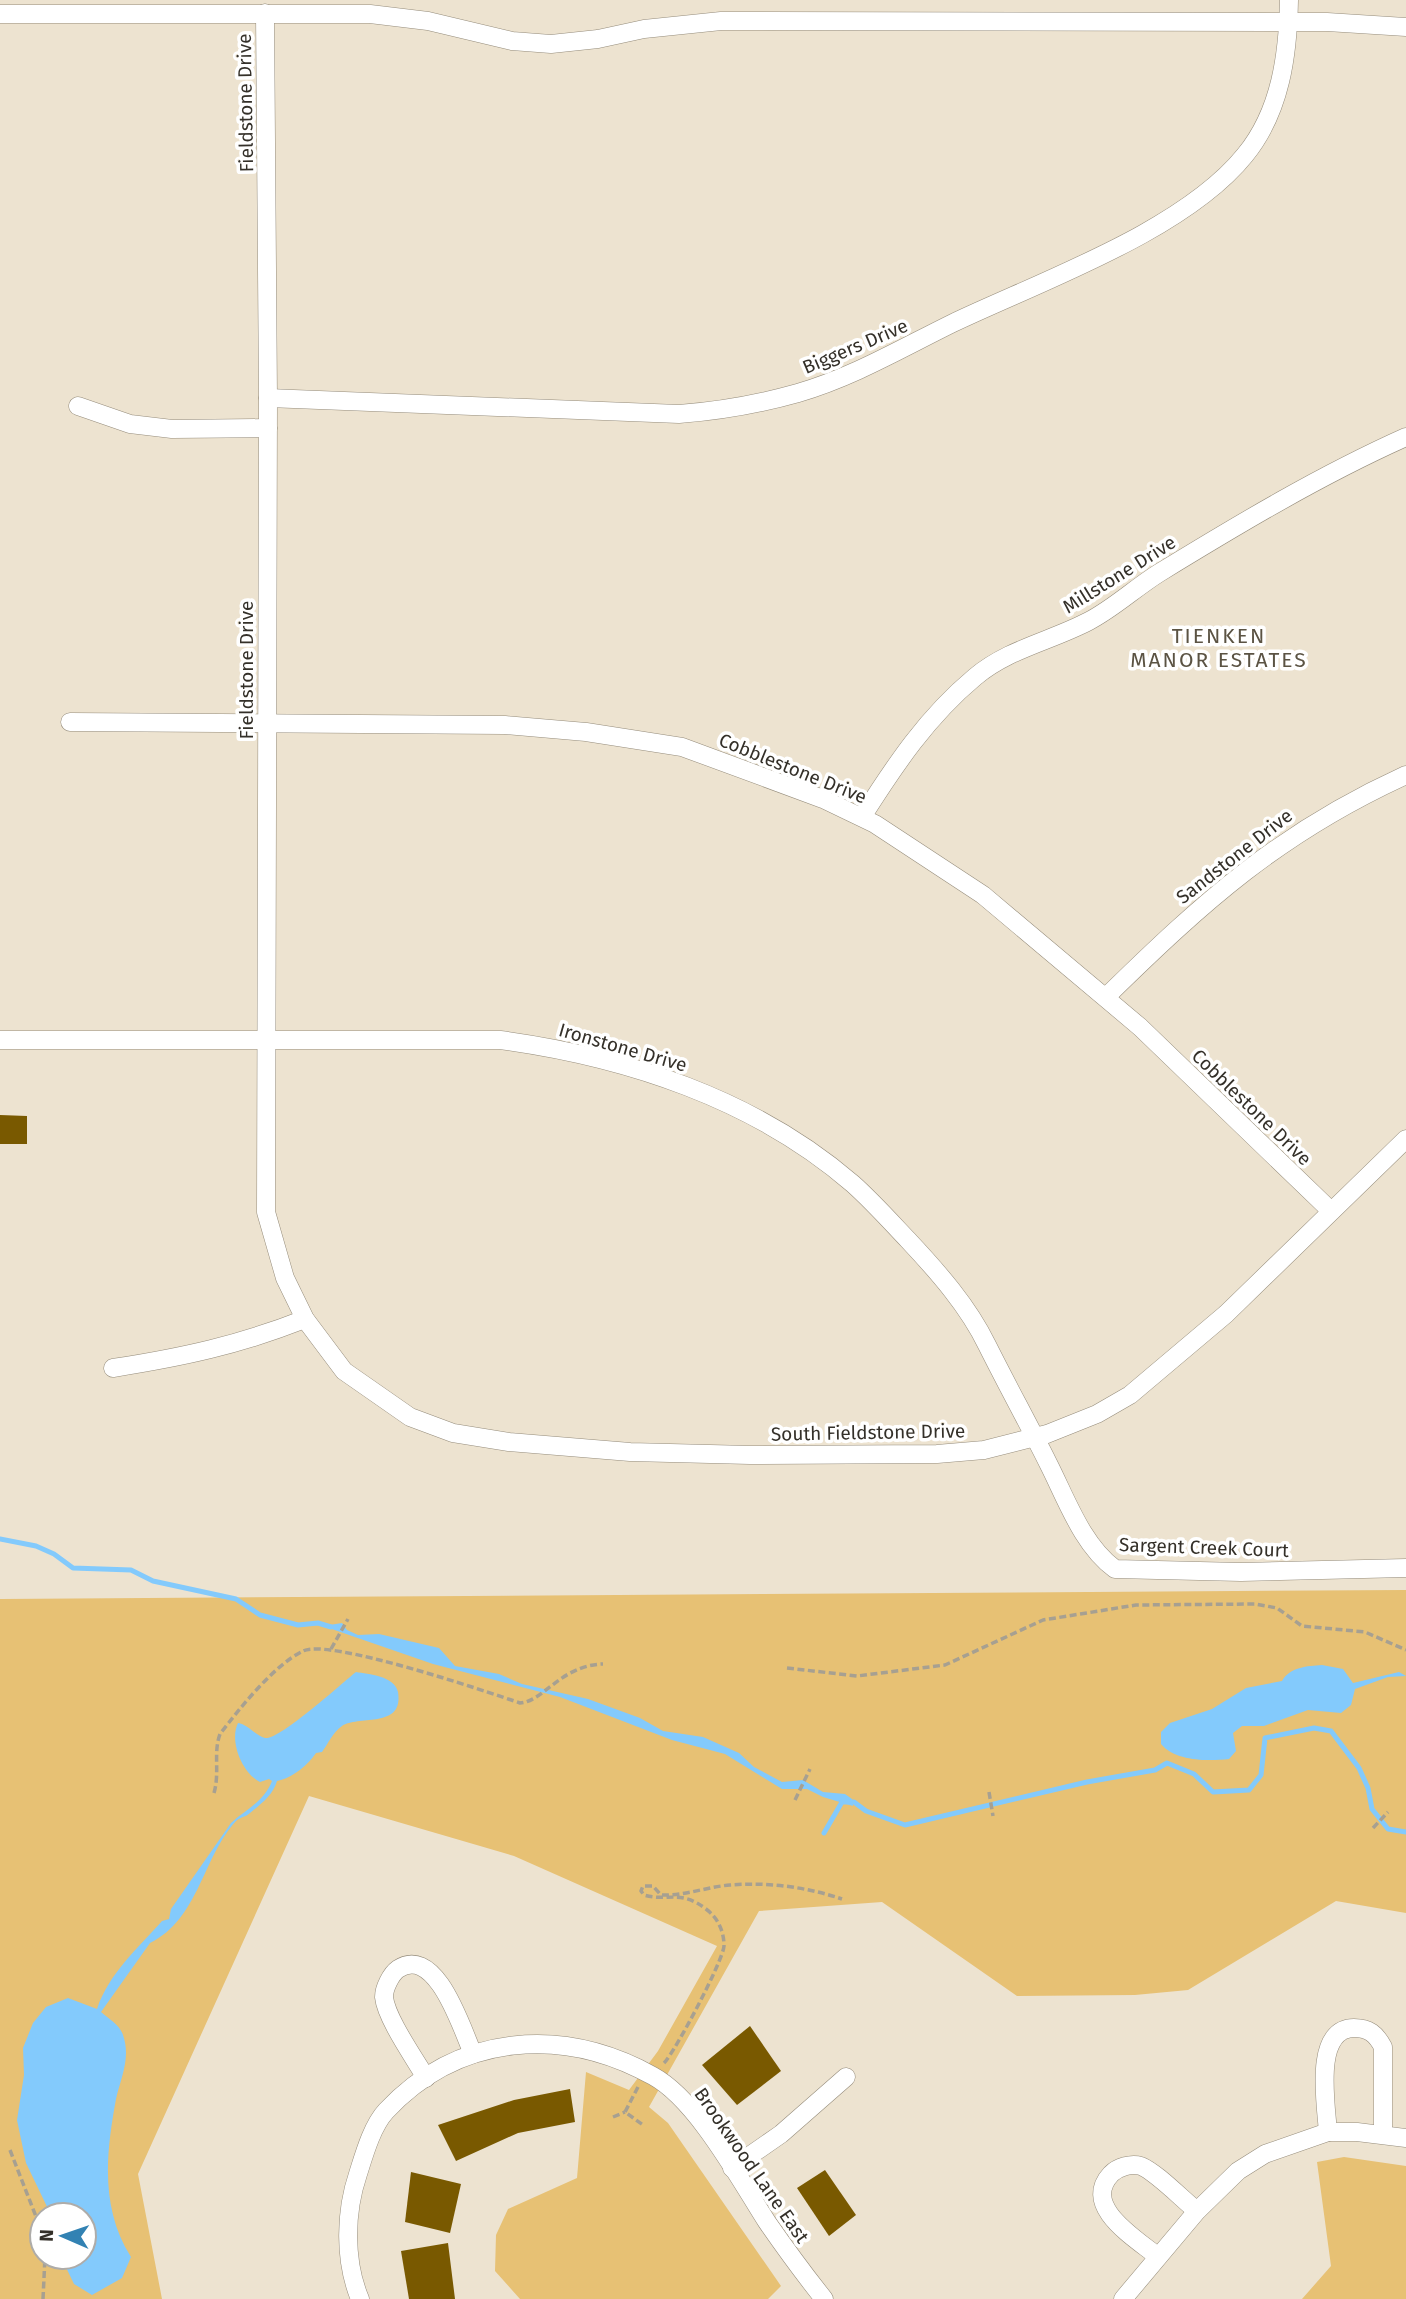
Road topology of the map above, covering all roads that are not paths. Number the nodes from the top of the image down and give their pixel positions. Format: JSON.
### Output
{"nodes":[{"id":1,"x":1289,"y":0,"type":"edge"},
{"id":2,"x":265,"y":13,"type":"junction"},
{"id":3,"x":0,"y":14,"type":"edge"},
{"id":4,"x":1289,"y":22,"type":"junction"},
{"id":5,"x":1406,"y":27,"type":"edge"},
{"id":6,"x":268,"y":398,"type":"junction"},
{"id":7,"x":79,"y":406,"type":"dead end"},
{"id":8,"x":268,"y":428,"type":"junction"},
{"id":9,"x":1406,"y":437,"type":"edge"},
{"id":10,"x":70,"y":722,"type":"dead end"},
{"id":11,"x":267,"y":725,"type":"junction"},
{"id":12,"x":1406,"y":775,"type":"edge"},
{"id":13,"x":862,"y":817,"type":"junction"},
{"id":14,"x":1106,"y":997,"type":"junction"},
{"id":15,"x":267,"y":1038,"type":"junction"},
{"id":16,"x":0,"y":1040,"type":"edge"},
{"id":17,"x":1406,"y":1139,"type":"edge"},
{"id":18,"x":1331,"y":1211,"type":"junction"},
{"id":19,"x":305,"y":1319,"type":"junction"},
{"id":20,"x":113,"y":1368,"type":"dead end"},
{"id":21,"x":1033,"y":1436,"type":"junction"},
{"id":22,"x":1406,"y":1568,"type":"edge"},
{"id":23,"x":473,"y":2054,"type":"junction"},
{"id":24,"x":846,"y":2077,"type":"dead end"},
{"id":25,"x":426,"y":2078,"type":"junction"},
{"id":26,"x":1328,"y":2132,"type":"junction"},
{"id":27,"x":1383,"y":2134,"type":"junction"},
{"id":28,"x":1406,"y":2138,"type":"edge"},
{"id":29,"x":732,"y":2168,"type":"junction"},
{"id":30,"x":1196,"y":2211,"type":"junction"},
{"id":31,"x":1157,"y":2256,"type":"junction"},
{"id":32,"x":359,"y":2299,"type":"edge"},
{"id":33,"x":824,"y":2299,"type":"edge"},
{"id":34,"x":1123,"y":2299,"type":"edge"}],
"edges":[{"from":1,"to":4,"type":"street","name":"Biggers Drive"},
{"from":2,"to":3,"type":"street"},
{"from":2,"to":4,"type":"street"},
{"from":2,"to":6,"type":"street","name":"Fieldstone Drive"},
{"from":4,"to":5,"type":"street"},
{"from":4,"to":6,"type":"street","name":"Biggers Drive"},
{"from":6,"to":8,"type":"street","name":"Fieldstone Drive"},
{"from":7,"to":8,"type":"street"},
{"from":8,"to":11,"type":"street","name":"Fieldstone Drive"},
{"from":9,"to":13,"type":"street","name":"Millstone Drive"},
{"from":10,"to":11,"type":"street","name":"Cobblestone Drive"},
{"from":11,"to":13,"type":"street","name":"Cobblestone Drive"},
{"from":11,"to":15,"type":"street","name":"Fieldstone Drive"},
{"from":12,"to":14,"type":"street","name":"Sandstone Drive"},
{"from":13,"to":14,"type":"street","name":"Cobblestone Drive"},
{"from":14,"to":18,"type":"street","name":"Cobblestone Drive"},
{"from":15,"to":16,"type":"street","name":"Ironstone Drive"},
{"from":15,"to":19,"type":"street","name":"Fieldstone Drive"},
{"from":15,"to":21,"type":"street","name":"Ironstone Drive"},
{"from":17,"to":18,"type":"street","name":"South Fieldstone Drive"},
{"from":18,"to":21,"type":"street","name":"South Fieldstone Drive"},
{"from":19,"to":20,"type":"street"},
{"from":19,"to":21,"type":"street","name":"South Fieldstone Drive"},
{"from":21,"to":22,"type":"street","name":"Sargent Creek Court"},
{"from":23,"to":25,"type":"street","name":"Brookwood Lane East"},
{"from":23,"to":25,"type":"street"},
{"from":23,"to":29,"type":"street","name":"Brookwood Lane East"},
{"from":24,"to":29,"type":"street"},
{"from":25,"to":32,"type":"street","name":"Brookwood Lane East"},
{"from":26,"to":27,"type":"street"},
{"from":26,"to":27,"type":"street"},
{"from":26,"to":30,"type":"street"},
{"from":27,"to":28,"type":"street"},
{"from":29,"to":33,"type":"street","name":"Brookwood Lane East"},
{"from":30,"to":31,"type":"street"},
{"from":30,"to":31,"type":"street"},
{"from":31,"to":34,"type":"street"}]}
